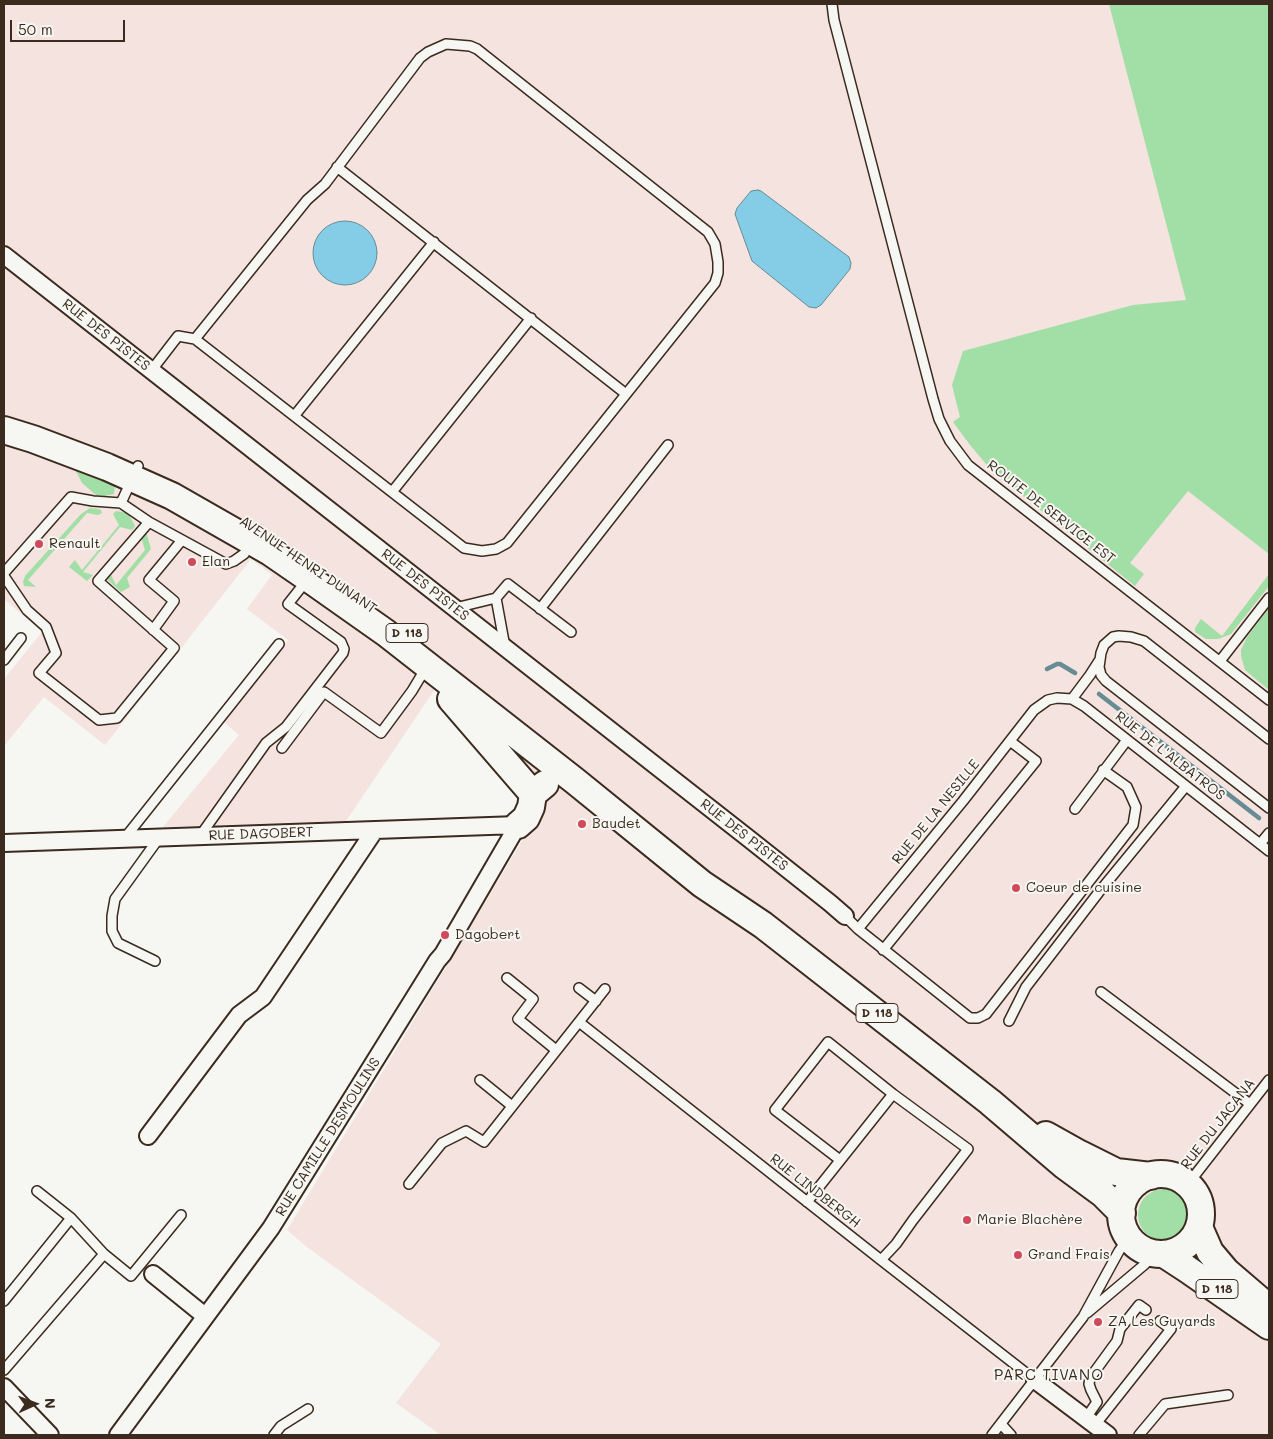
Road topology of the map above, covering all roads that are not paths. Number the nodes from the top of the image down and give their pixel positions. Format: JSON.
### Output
{"nodes":[{"id":1,"x":832,"y":4,"type":"edge"},
{"id":2,"x":337,"y":167,"type":"junction"},
{"id":3,"x":434,"y":242,"type":"junction"},
{"id":4,"x":4,"y":255,"type":"edge"},
{"id":5,"x":531,"y":318,"type":"junction"},
{"id":6,"x":195,"y":339,"type":"junction"},
{"id":7,"x":151,"y":370,"type":"junction"},
{"id":8,"x":626,"y":394,"type":"junction"},
{"id":9,"x":4,"y":416,"type":"edge"},
{"id":10,"x":295,"y":416,"type":"junction"},
{"id":11,"x":4,"y":430,"type":"edge"},
{"id":12,"x":668,"y":445,"type":"dead end"},
{"id":13,"x":135,"y":472,"type":"junction"},
{"id":14,"x":392,"y":492,"type":"junction"},
{"id":15,"x":121,"y":503,"type":"junction"},
{"id":16,"x":149,"y":522,"type":"junction"},
{"id":17,"x":255,"y":536,"type":"junction"},
{"id":18,"x":182,"y":540,"type":"junction"},
{"id":19,"x":4,"y":575,"type":"edge"},
{"id":20,"x":308,"y":578,"type":"junction"},
{"id":21,"x":496,"y":598,"type":"junction"},
{"id":22,"x":1269,"y":598,"type":"edge"},
{"id":23,"x":455,"y":608,"type":"junction"},
{"id":24,"x":540,"y":609,"type":"junction"},
{"id":25,"x":153,"y":630,"type":"junction"},
{"id":26,"x":571,"y":632,"type":"dead end"},
{"id":27,"x":21,"y":638,"type":"dead end"},
{"id":28,"x":279,"y":644,"type":"dead end"},
{"id":29,"x":506,"y":648,"type":"junction"},
{"id":30,"x":4,"y":660,"type":"edge"},
{"id":31,"x":1099,"y":661,"type":"junction"},
{"id":32,"x":1220,"y":661,"type":"junction"},
{"id":33,"x":427,"y":666,"type":"junction"},
{"id":34,"x":1072,"y":699,"type":"junction"},
{"id":35,"x":1269,"y":700,"type":"edge"},
{"id":36,"x":1269,"y":739,"type":"edge"},
{"id":37,"x":1127,"y":740,"type":"junction"},
{"id":38,"x":1010,"y":741,"type":"junction"},
{"id":39,"x":282,"y":748,"type":"dead end"},
{"id":40,"x":1104,"y":770,"type":"junction"},
{"id":41,"x":575,"y":781,"type":"junction"},
{"id":42,"x":1186,"y":786,"type":"junction"},
{"id":43,"x":533,"y":794,"type":"junction"},
{"id":44,"x":1269,"y":808,"type":"edge"},
{"id":45,"x":1075,"y":809,"type":"dead end"},
{"id":46,"x":518,"y":825,"type":"junction"},
{"id":47,"x":376,"y":830,"type":"junction"},
{"id":48,"x":1269,"y":833,"type":"edge"},
{"id":49,"x":200,"y":836,"type":"junction"},
{"id":50,"x":159,"y":837,"type":"junction"},
{"id":51,"x":124,"y":838,"type":"junction"},
{"id":52,"x":4,"y":843,"type":"edge"},
{"id":53,"x":1260,"y":844,"type":"junction"},
{"id":54,"x":1269,"y":851,"type":"edge"},
{"id":55,"x":845,"y":916,"type":"joint"},
{"id":56,"x":763,"y":925,"type":"junction"},
{"id":57,"x":858,"y":929,"type":"junction"},
{"id":58,"x":883,"y":950,"type":"junction"},
{"id":59,"x":155,"y":961,"type":"dead end"},
{"id":60,"x":508,"y":978,"type":"dead end"},
{"id":61,"x":579,"y":988,"type":"dead end"},
{"id":62,"x":604,"y":989,"type":"dead end"},
{"id":63,"x":1101,"y":992,"type":"dead end"},
{"id":64,"x":596,"y":1001,"type":"junction"},
{"id":65,"x":1009,"y":1021,"type":"dead end"},
{"id":66,"x":579,"y":1022,"type":"junction"},
{"id":67,"x":556,"y":1050,"type":"junction"},
{"id":68,"x":480,"y":1080,"type":"dead end"},
{"id":69,"x":1269,"y":1080,"type":"edge"},
{"id":70,"x":892,"y":1094,"type":"junction"},
{"id":71,"x":990,"y":1102,"type":"junction"},
{"id":72,"x":1250,"y":1104,"type":"junction"},
{"id":73,"x":512,"y":1106,"type":"junction"},
{"id":74,"x":148,"y":1136,"type":"dead end"},
{"id":75,"x":840,"y":1160,"type":"junction"},
{"id":76,"x":1151,"y":1176,"type":"junction"},
{"id":77,"x":409,"y":1184,"type":"dead end"},
{"id":78,"x":1188,"y":1184,"type":"junction"},
{"id":79,"x":37,"y":1192,"type":"dead end"},
{"id":80,"x":807,"y":1202,"type":"junction"},
{"id":81,"x":181,"y":1215,"type":"dead end"},
{"id":82,"x":71,"y":1218,"type":"junction"},
{"id":83,"x":1125,"y":1225,"type":"junction"},
{"id":84,"x":1199,"y":1227,"type":"junction"},
{"id":85,"x":104,"y":1254,"type":"junction"},
{"id":86,"x":1160,"y":1254,"type":"junction"},
{"id":87,"x":882,"y":1260,"type":"junction"},
{"id":88,"x":153,"y":1274,"type":"dead end"},
{"id":89,"x":4,"y":1301,"type":"edge"},
{"id":90,"x":1269,"y":1308,"type":"edge"},
{"id":91,"x":1146,"y":1310,"type":"dead end"},
{"id":92,"x":205,"y":1316,"type":"junction"},
{"id":93,"x":1083,"y":1317,"type":"junction"},
{"id":94,"x":1160,"y":1321,"type":"dead end"},
{"id":95,"x":1269,"y":1326,"type":"edge"},
{"id":96,"x":4,"y":1370,"type":"edge"},
{"id":97,"x":1035,"y":1380,"type":"junction"},
{"id":98,"x":4,"y":1387,"type":"edge"},
{"id":99,"x":1228,"y":1394,"type":"dead end"},
{"id":100,"x":308,"y":1409,"type":"dead end"},
{"id":101,"x":1090,"y":1422,"type":"junction"},
{"id":102,"x":1001,"y":1424,"type":"junction"},
{"id":103,"x":50,"y":1435,"type":"edge"},
{"id":104,"x":118,"y":1435,"type":"edge"},
{"id":105,"x":274,"y":1435,"type":"edge"},
{"id":106,"x":992,"y":1435,"type":"edge"},
{"id":107,"x":1011,"y":1435,"type":"edge"},
{"id":108,"x":1108,"y":1435,"type":"edge"},
{"id":109,"x":1139,"y":1435,"type":"edge"}],
"edges":[{"from":1,"to":32,"type":"lane","name":"ROUTE DE SERVICE EST"},
{"from":2,"to":3,"type":"lane"},
{"from":2,"to":6,"type":"lane"},
{"from":2,"to":8,"type":"lane"},
{"from":3,"to":5,"type":"lane"},
{"from":3,"to":10,"type":"lane"},
{"from":4,"to":7,"type":"street","name":"RUE DES PISTES"},
{"from":5,"to":8,"type":"lane"},
{"from":5,"to":14,"type":"lane"},
{"from":6,"to":7,"type":"lane"},
{"from":6,"to":10,"type":"lane"},
{"from":7,"to":23,"type":"street","name":"RUE DES PISTES"},
{"from":8,"to":14,"type":"lane"},
{"from":9,"to":13,"type":"main road","name":"AVENUE HENRI DUNANT","number":"D 118"},
{"from":10,"to":14,"type":"lane"},
{"from":11,"to":13,"type":"main road","name":"AVENUE HENRI DUNANT","number":"D 118"},
{"from":12,"to":24,"type":"lane"},
{"from":13,"to":15,"type":"lane"},
{"from":13,"to":17,"type":"main road","name":"AVENUE HENRI DUNANT","number":"D 118"},
{"from":15,"to":16,"type":"lane"},
{"from":15,"to":19,"type":"lane"},
{"from":16,"to":18,"type":"lane"},
{"from":16,"to":25,"type":"lane"},
{"from":17,"to":18,"type":"lane"},
{"from":17,"to":20,"type":"main road","name":"AVENUE HENRI DUNANT","number":"D 118"},
{"from":17,"to":56,"type":"main road","name":"AVENUE HENRI DUNANT","number":"D 118"},
{"from":18,"to":25,"type":"lane"},
{"from":19,"to":25,"type":"lane"},
{"from":20,"to":33,"type":"main road","name":"AVENUE HENRI DUNANT","number":"D 118"},
{"from":20,"to":49,"type":"lane"},
{"from":21,"to":23,"type":"lane"},
{"from":21,"to":24,"type":"lane"},
{"from":21,"to":29,"type":"lane"},
{"from":22,"to":32,"type":"lane"},
{"from":23,"to":29,"type":"street","name":"RUE DES PISTES"},
{"from":24,"to":26,"type":"lane"},
{"from":27,"to":30,"type":"lane"},
{"from":28,"to":51,"type":"lane"},
{"from":29,"to":55,"type":"street","name":"RUE DES PISTES"},
{"from":31,"to":34,"type":"lane"},
{"from":31,"to":36,"type":"lane"},
{"from":31,"to":44,"type":"lane"},
{"from":32,"to":35,"type":"lane","name":"ROUTE DE SERVICE EST"},
{"from":33,"to":39,"type":"lane"},
{"from":33,"to":41,"type":"main road","name":"AVENUE HENRI DUNANT","number":"D 118"},
{"from":33,"to":43,"type":"main road"},
{"from":34,"to":37,"type":"lane","name":"RUE DE L'ALBATROS"},
{"from":34,"to":38,"type":"lane","name":"RUE DE LA NESILLE"},
{"from":37,"to":40,"type":"lane"},
{"from":37,"to":42,"type":"lane","name":"RUE DE L'ALBATROS"},
{"from":38,"to":57,"type":"lane","name":"RUE DE LA NESILLE"},
{"from":38,"to":58,"type":"lane"},
{"from":40,"to":45,"type":"lane"},
{"from":40,"to":58,"type":"lane"},
{"from":41,"to":43,"type":"main road"},
{"from":41,"to":56,"type":"main road","name":"AVENUE HENRI DUNANT","number":"D 118"},
{"from":42,"to":53,"type":"lane","name":"RUE DE L'ALBATROS"},
{"from":42,"to":65,"type":"lane"},
{"from":43,"to":46,"type":"main road"},
{"from":46,"to":47,"type":"street","name":"RUE DAGOBERT"},
{"from":46,"to":92,"type":"street","name":"RUE CAMILLE DESMOULINS"},
{"from":47,"to":49,"type":"street","name":"RUE DAGOBERT"},
{"from":47,"to":74,"type":"street"},
{"from":48,"to":53,"type":"lane"},
{"from":49,"to":50,"type":"street","name":"RUE DAGOBERT"},
{"from":50,"to":51,"type":"street","name":"RUE DAGOBERT"},
{"from":50,"to":59,"type":"lane"},
{"from":51,"to":52,"type":"street","name":"RUE DAGOBERT"},
{"from":53,"to":54,"type":"lane","name":"RUE DE L'ALBATROS"},
{"from":55,"to":57,"type":"lane"},
{"from":56,"to":71,"type":"main road","name":"AVENUE HENRI DUNANT","number":"D 118"},
{"from":57,"to":58,"type":"lane"},
{"from":60,"to":67,"type":"lane"},
{"from":61,"to":64,"type":"lane"},
{"from":62,"to":64,"type":"lane"},
{"from":63,"to":72,"type":"lane"},
{"from":64,"to":66,"type":"lane"},
{"from":66,"to":67,"type":"lane"},
{"from":66,"to":80,"type":"lane","name":"RUE LINDBERGH"},
{"from":67,"to":73,"type":"lane"},
{"from":68,"to":73,"type":"lane"},
{"from":69,"to":72,"type":"lane","name":"RUE DU JACANA"},
{"from":70,"to":75,"type":"lane"},
{"from":70,"to":75,"type":"lane"},
{"from":70,"to":87,"type":"lane"},
{"from":71,"to":76,"type":"main road","name":"AVENUE HENRI DUNANT","number":"D 118"},
{"from":71,"to":83,"type":"main road","name":"AVENUE HENRI DUNANT","number":"D 118"},
{"from":72,"to":78,"type":"lane","name":"RUE DU JACANA"},
{"from":73,"to":77,"type":"lane"},
{"from":75,"to":80,"type":"lane"},
{"from":76,"to":78,"type":"main road"},
{"from":76,"to":83,"type":"main road"},
{"from":78,"to":84,"type":"main road"},
{"from":79,"to":82,"type":"lane"},
{"from":80,"to":87,"type":"lane","name":"RUE LINDBERGH"},
{"from":81,"to":85,"type":"lane"},
{"from":82,"to":85,"type":"lane"},
{"from":82,"to":89,"type":"lane"},
{"from":83,"to":86,"type":"main road"},
{"from":83,"to":93,"type":"lane"},
{"from":84,"to":86,"type":"main road"},
{"from":84,"to":90,"type":"main road","number":"D 118"},
{"from":85,"to":96,"type":"lane"},
{"from":86,"to":93,"type":"lane"},
{"from":86,"to":95,"type":"main road","number":"D 118"},
{"from":87,"to":97,"type":"lane","name":"RUE LINDBERGH"},
{"from":88,"to":92,"type":"street"},
{"from":91,"to":101,"type":"lane"},
{"from":92,"to":104,"type":"street","name":"RUE CAMILLE DESMOULINS"},
{"from":93,"to":97,"type":"lane"},
{"from":94,"to":101,"type":"lane"},
{"from":97,"to":101,"type":"street"},
{"from":97,"to":102,"type":"lane"},
{"from":98,"to":103,"type":"street"},
{"from":99,"to":109,"type":"lane"},
{"from":100,"to":105,"type":"lane"},
{"from":101,"to":108,"type":"street"},
{"from":102,"to":106,"type":"lane"},
{"from":102,"to":107,"type":"lane"}]}
